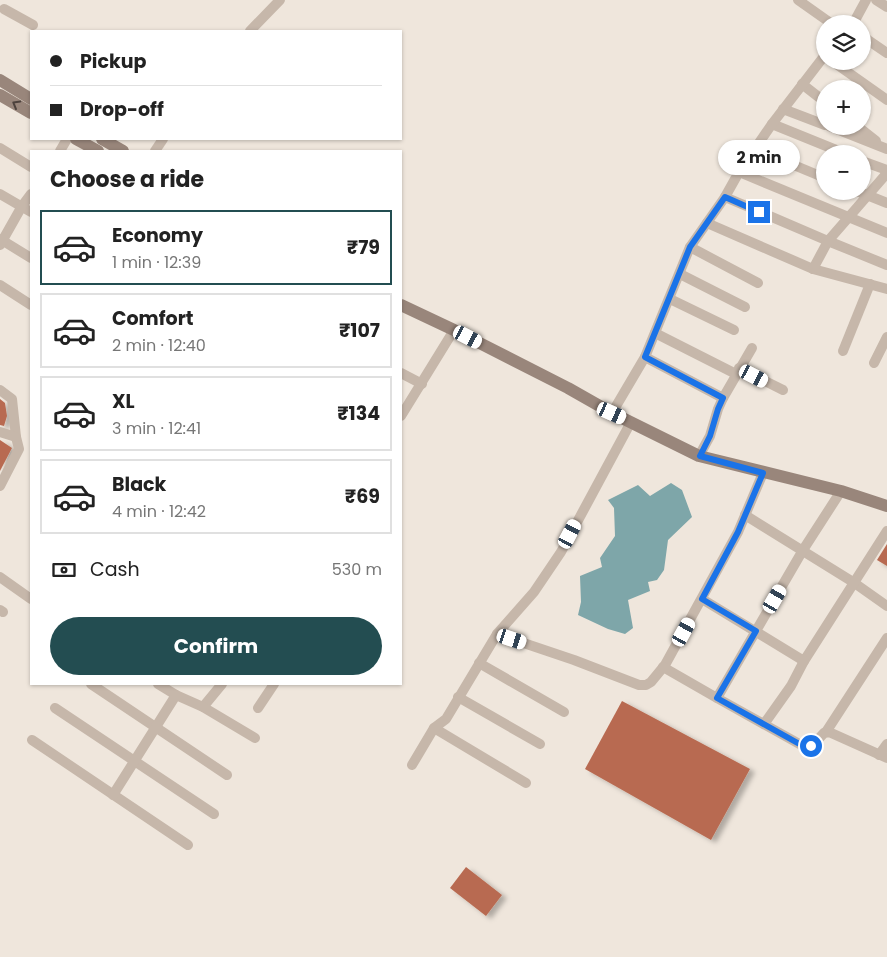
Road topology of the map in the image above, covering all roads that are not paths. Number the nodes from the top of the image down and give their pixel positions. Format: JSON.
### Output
{"nodes":[{"id":1,"x":280,"y":0,"type":"edge"},
{"id":2,"x":798,"y":0,"type":"edge"},
{"id":3,"x":866,"y":0,"type":"edge"},
{"id":4,"x":876,"y":0,"type":"edge"},
{"id":5,"x":887,"y":7,"type":"edge"},
{"id":6,"x":1,"y":11,"type":"edge"},
{"id":7,"x":819,"y":15,"type":"edge"},
{"id":8,"x":858,"y":15,"type":"edge"},
{"id":9,"x":34,"y":25,"type":"dead end"},
{"id":10,"x":251,"y":30,"type":"edge"},
{"id":11,"x":871,"y":42,"type":"edge"},
{"id":12,"x":887,"y":53,"type":"edge"},
{"id":13,"x":816,"y":68,"type":"edge"},
{"id":14,"x":844,"y":70,"type":"edge"},
{"id":15,"x":0,"y":80,"type":"edge"},
{"id":16,"x":802,"y":84,"type":"junction"},
{"id":17,"x":0,"y":95,"type":"edge"},
{"id":18,"x":816,"y":95,"type":"edge"},
{"id":19,"x":30,"y":96,"type":"edge"},
{"id":20,"x":887,"y":100,"type":"edge"},
{"id":21,"x":783,"y":108,"type":"junction"},
{"id":22,"x":30,"y":112,"type":"edge"},
{"id":23,"x":816,"y":121,"type":"edge"},
{"id":24,"x":772,"y":124,"type":"junction"},
{"id":25,"x":852,"y":135,"type":"edge"},
{"id":26,"x":869,"y":135,"type":"edge"},
{"id":27,"x":78,"y":140,"type":"edge"},
{"id":28,"x":104,"y":140,"type":"edge"},
{"id":29,"x":824,"y":145,"type":"edge"},
{"id":30,"x":0,"y":148,"type":"edge"},
{"id":31,"x":755,"y":148,"type":"junction"},
{"id":32,"x":886,"y":148,"type":"edge"},
{"id":33,"x":96,"y":150,"type":"edge"},
{"id":34,"x":121,"y":150,"type":"edge"},
{"id":35,"x":871,"y":164,"type":"edge"},
{"id":36,"x":30,"y":166,"type":"edge"},
{"id":37,"x":739,"y":172,"type":"junction"},
{"id":38,"x":887,"y":172,"type":"edge"},
{"id":39,"x":816,"y":174,"type":"edge"},
{"id":40,"x":871,"y":185,"type":"edge"},
{"id":41,"x":0,"y":194,"type":"edge"},
{"id":42,"x":30,"y":195,"type":"edge"},
{"id":43,"x":725,"y":197,"type":"junction"},
{"id":44,"x":871,"y":197,"type":"edge"},
{"id":45,"x":858,"y":200,"type":"edge"},
{"id":46,"x":887,"y":203,"type":"edge"},
{"id":47,"x":22,"y":206,"type":"junction"},
{"id":48,"x":30,"y":211,"type":"edge"},
{"id":49,"x":848,"y":217,"type":"junction"},
{"id":50,"x":707,"y":223,"type":"junction"},
{"id":51,"x":887,"y":234,"type":"edge"},
{"id":52,"x":828,"y":241,"type":"junction"},
{"id":53,"x":1,"y":242,"type":"edge"},
{"id":54,"x":690,"y":247,"type":"junction"},
{"id":55,"x":30,"y":257,"type":"edge"},
{"id":56,"x":887,"y":265,"type":"edge"},
{"id":57,"x":813,"y":269,"type":"junction"},
{"id":58,"x":680,"y":274,"type":"junction"},
{"id":59,"x":758,"y":283,"type":"dead end"},
{"id":60,"x":870,"y":284,"type":"junction"},
{"id":61,"x":0,"y":286,"type":"edge"},
{"id":62,"x":887,"y":289,"type":"edge"},
{"id":63,"x":670,"y":299,"type":"junction"},
{"id":64,"x":30,"y":304,"type":"edge"},
{"id":65,"x":402,"y":305,"type":"edge"},
{"id":66,"x":745,"y":307,"type":"dead end"},
{"id":67,"x":454,"y":330,"type":"junction"},
{"id":68,"x":734,"y":330,"type":"dead end"},
{"id":69,"x":655,"y":333,"type":"junction"},
{"id":70,"x":887,"y":337,"type":"edge"},
{"id":71,"x":752,"y":348,"type":"dead end"},
{"id":72,"x":843,"y":351,"type":"dead end"},
{"id":73,"x":645,"y":357,"type":"junction"},
{"id":74,"x":874,"y":363,"type":"dead end"},
{"id":75,"x":737,"y":371,"type":"junction"},
{"id":76,"x":402,"y":374,"type":"edge"},
{"id":77,"x":422,"y":384,"type":"junction"},
{"id":78,"x":0,"y":390,"type":"edge"},
{"id":79,"x":783,"y":390,"type":"dead end"},
{"id":80,"x":723,"y":398,"type":"junction"},
{"id":81,"x":612,"y":413,"type":"junction"},
{"id":82,"x":402,"y":414,"type":"edge"},
{"id":83,"x":631,"y":422,"type":"junction"},
{"id":84,"x":0,"y":432,"type":"edge"},
{"id":85,"x":16,"y":438,"type":"junction"},
{"id":86,"x":700,"y":456,"type":"junction"},
{"id":87,"x":763,"y":473,"type":"junction"},
{"id":88,"x":0,"y":486,"type":"edge"},
{"id":89,"x":841,"y":491,"type":"junction"},
{"id":90,"x":887,"y":506,"type":"edge"},
{"id":91,"x":745,"y":515,"type":"junction"},
{"id":92,"x":887,"y":531,"type":"edge"},
{"id":93,"x":804,"y":550,"type":"junction"},
{"id":94,"x":0,"y":577,"type":"edge"},
{"id":95,"x":853,"y":582,"type":"junction"},
{"id":96,"x":30,"y":598,"type":"edge"},
{"id":97,"x":702,"y":599,"type":"junction"},
{"id":98,"x":887,"y":606,"type":"edge"},
{"id":99,"x":756,"y":631,"type":"junction"},
{"id":100,"x":497,"y":634,"type":"junction"},
{"id":101,"x":887,"y":638,"type":"edge"},
{"id":102,"x":804,"y":661,"type":"junction"},
{"id":103,"x":479,"y":663,"type":"junction"},
{"id":104,"x":663,"y":667,"type":"junction"},
{"id":105,"x":92,"y":685,"type":"edge"},
{"id":106,"x":160,"y":685,"type":"edge"},
{"id":107,"x":221,"y":685,"type":"edge"},
{"id":108,"x":273,"y":685,"type":"edge"},
{"id":109,"x":176,"y":695,"type":"junction"},
{"id":110,"x":458,"y":697,"type":"junction"},
{"id":111,"x":717,"y":698,"type":"junction"},
{"id":112,"x":203,"y":707,"type":"junction"},
{"id":113,"x":55,"y":708,"type":"dead end"},
{"id":114,"x":258,"y":708,"type":"dead end"},
{"id":115,"x":564,"y":712,"type":"dead end"},
{"id":116,"x":764,"y":724,"type":"junction"},
{"id":117,"x":155,"y":728,"type":"junction"},
{"id":118,"x":434,"y":728,"type":"junction"},
{"id":119,"x":826,"y":732,"type":"junction"},
{"id":120,"x":255,"y":738,"type":"dead end"},
{"id":121,"x":32,"y":740,"type":"dead end"},
{"id":122,"x":540,"y":744,"type":"dead end"},
{"id":123,"x":887,"y":744,"type":"edge"},
{"id":124,"x":883,"y":756,"type":"edge"},
{"id":125,"x":134,"y":761,"type":"junction"},
{"id":126,"x":412,"y":765,"type":"dead end"},
{"id":127,"x":226,"y":775,"type":"dead end"},
{"id":128,"x":526,"y":783,"type":"dead end"},
{"id":129,"x":113,"y":794,"type":"junction"},
{"id":130,"x":214,"y":814,"type":"dead end"},
{"id":131,"x":188,"y":845,"type":"dead end"}],
"edges":[{"from":1,"to":10,"type":"street"},
{"from":2,"to":7,"type":"street"},
{"from":3,"to":8,"type":"street"},
{"from":4,"to":5,"type":"street"},
{"from":6,"to":9,"type":"street"},
{"from":11,"to":12,"type":"street"},
{"from":13,"to":16,"type":"street"},
{"from":14,"to":20,"type":"street"},
{"from":15,"to":19,"type":"street"},
{"from":16,"to":18,"type":"street"},
{"from":16,"to":21,"type":"street"},
{"from":22,"to":17,"type":"street","one_way":true},
{"from":21,"to":23,"type":"street"},
{"from":21,"to":24,"type":"street"},
{"from":24,"to":29,"type":"street"},
{"from":24,"to":31,"type":"street"},
{"from":25,"to":32,"type":"street"},
{"from":26,"to":32,"type":"street"},
{"from":27,"to":33,"type":"street"},
{"from":28,"to":34,"type":"street"},
{"from":30,"to":36,"type":"street"},
{"from":31,"to":37,"type":"street"},
{"from":31,"to":39,"type":"street"},
{"from":35,"to":38,"type":"street"},
{"from":37,"to":43,"type":"street"},
{"from":37,"to":49,"type":"street"},
{"from":38,"to":40,"type":"street"},
{"from":41,"to":47,"type":"street"},
{"from":42,"to":47,"type":"street"},
{"from":43,"to":50,"type":"street"},
{"from":43,"to":52,"type":"street"},
{"from":44,"to":46,"type":"street"},
{"from":45,"to":49,"type":"street"},
{"from":47,"to":48,"type":"street"},
{"from":47,"to":53,"type":"street"},
{"from":49,"to":51,"type":"street"},
{"from":49,"to":52,"type":"street"},
{"from":50,"to":54,"type":"street"},
{"from":50,"to":57,"type":"street"},
{"from":52,"to":56,"type":"street"},
{"from":52,"to":57,"type":"street"},
{"from":53,"to":55,"type":"street"},
{"from":54,"to":58,"type":"street"},
{"from":54,"to":59,"type":"street"},
{"from":57,"to":60,"type":"street"},
{"from":58,"to":63,"type":"street"},
{"from":58,"to":66,"type":"street"},
{"from":60,"to":62,"type":"street"},
{"from":60,"to":72,"type":"street"},
{"from":61,"to":64,"type":"street"},
{"from":63,"to":68,"type":"street"},
{"from":63,"to":69,"type":"street"},
{"from":65,"to":67,"type":"street"},
{"from":67,"to":77,"type":"street"},
{"from":67,"to":81,"type":"street"},
{"from":69,"to":73,"type":"street"},
{"from":69,"to":75,"type":"street"},
{"from":70,"to":74,"type":"street"},
{"from":71,"to":75,"type":"street"},
{"from":73,"to":80,"type":"street"},
{"from":73,"to":81,"type":"street"},
{"from":75,"to":79,"type":"street"},
{"from":75,"to":80,"type":"street"},
{"from":76,"to":77,"type":"street"},
{"from":77,"to":82,"type":"street"},
{"from":78,"to":85,"type":"street"},
{"from":80,"to":86,"type":"street"},
{"from":81,"to":83,"type":"street"},
{"from":83,"to":86,"type":"street"},
{"from":83,"to":100,"type":"street"},
{"from":84,"to":85,"type":"street"},
{"from":85,"to":88,"type":"street"},
{"from":86,"to":87,"type":"street"},
{"from":87,"to":89,"type":"street"},
{"from":87,"to":91,"type":"street"},
{"from":89,"to":90,"type":"street"},
{"from":89,"to":93,"type":"street"},
{"from":91,"to":93,"type":"street"},
{"from":91,"to":97,"type":"street"},
{"from":92,"to":95,"type":"street"},
{"from":93,"to":95,"type":"street"},
{"from":93,"to":99,"type":"street"},
{"from":94,"to":96,"type":"street"},
{"from":95,"to":98,"type":"street"},
{"from":95,"to":102,"type":"street"},
{"from":97,"to":99,"type":"street"},
{"from":97,"to":104,"type":"street"},
{"from":99,"to":102,"type":"street"},
{"from":99,"to":111,"type":"street"},
{"from":100,"to":103,"type":"street"},
{"from":100,"to":104,"type":"street"},
{"from":101,"to":119,"type":"street"},
{"from":102,"to":116,"type":"street"},
{"from":103,"to":110,"type":"street"},
{"from":103,"to":115,"type":"street"},
{"from":104,"to":111,"type":"street"},
{"from":105,"to":117,"type":"street"},
{"from":106,"to":109,"type":"street"},
{"from":107,"to":112,"type":"street"},
{"from":108,"to":114,"type":"street"},
{"from":109,"to":112,"type":"street"},
{"from":109,"to":117,"type":"street"},
{"from":110,"to":118,"type":"street"},
{"from":110,"to":122,"type":"street"},
{"from":111,"to":116,"type":"street"},
{"from":112,"to":120,"type":"street"},
{"from":113,"to":125,"type":"street"},
{"from":116,"to":119,"type":"street"},
{"from":117,"to":125,"type":"street"},
{"from":117,"to":127,"type":"street"},
{"from":118,"to":126,"type":"street"},
{"from":118,"to":128,"type":"street"},
{"from":119,"to":124,"type":"street"},
{"from":121,"to":129,"type":"street"},
{"from":123,"to":124,"type":"street"},
{"from":125,"to":129,"type":"street"},
{"from":125,"to":130,"type":"street"},
{"from":129,"to":131,"type":"street"}]}
